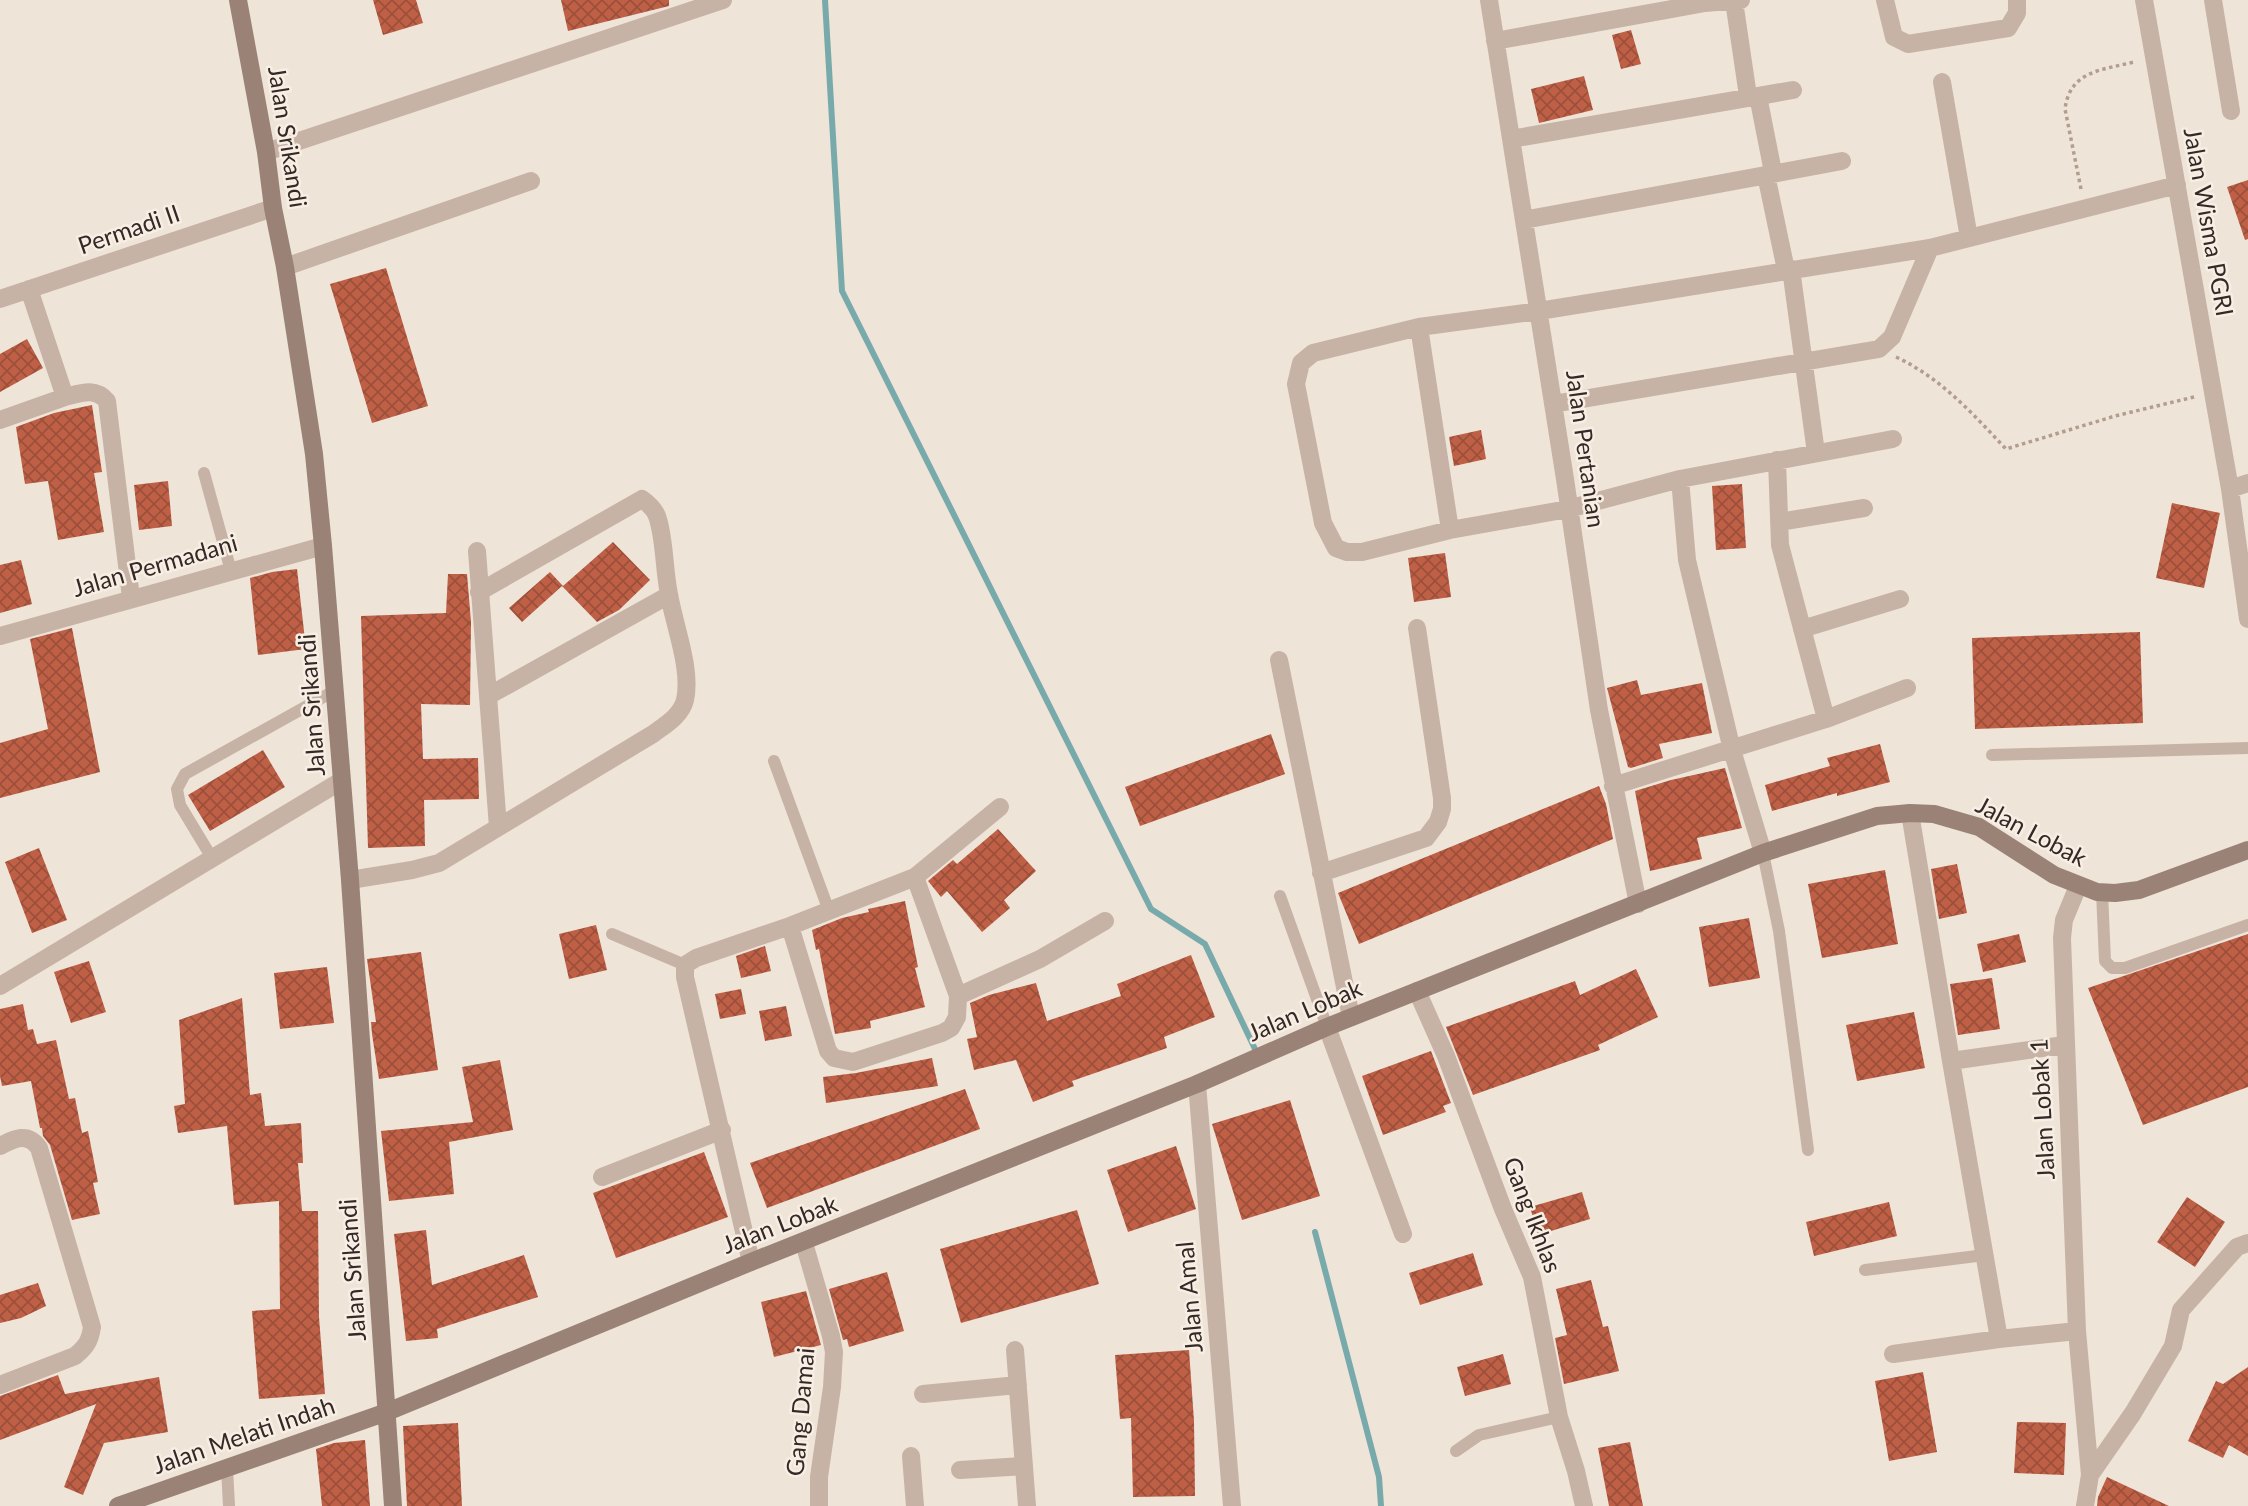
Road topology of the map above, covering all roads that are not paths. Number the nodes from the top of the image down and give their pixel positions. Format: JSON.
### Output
{"nodes":[{"id":1,"x":238,"y":0,"type":"edge"},
{"id":2,"x":723,"y":0,"type":"edge"},
{"id":3,"x":1489,"y":0,"type":"edge"},
{"id":4,"x":1885,"y":0,"type":"edge"},
{"id":5,"x":2017,"y":0,"type":"edge"},
{"id":6,"x":2144,"y":0,"type":"edge"},
{"id":7,"x":2213,"y":0,"type":"edge"},
{"id":8,"x":1737,"y":1,"type":"edge"},
{"id":9,"x":1705,"y":2,"type":"edge"},
{"id":10,"x":1495,"y":41,"type":"junction"},
{"id":11,"x":1942,"y":82,"type":"dead end"},
{"id":12,"x":1793,"y":90,"type":"dead end"},
{"id":13,"x":1753,"y":96,"type":"junction"},
{"id":14,"x":2231,"y":111,"type":"dead end"},
{"id":15,"x":1511,"y":139,"type":"junction"},
{"id":16,"x":265,"y":152,"type":"junction"},
{"id":17,"x":1842,"y":161,"type":"dead end"},
{"id":18,"x":1769,"y":174,"type":"junction"},
{"id":19,"x":531,"y":181,"type":"dead end"},
{"id":20,"x":2177,"y":185,"type":"junction"},
{"id":21,"x":273,"y":208,"type":"junction"},
{"id":22,"x":1524,"y":220,"type":"junction"},
{"id":23,"x":1969,"y":238,"type":"junction"},
{"id":24,"x":1930,"y":248,"type":"junction"},
{"id":25,"x":285,"y":267,"type":"junction"},
{"id":26,"x":1788,"y":270,"type":"junction"},
{"id":27,"x":29,"y":289,"type":"junction"},
{"id":28,"x":0,"y":299,"type":"edge"},
{"id":29,"x":1539,"y":311,"type":"junction"},
{"id":30,"x":1419,"y":327,"type":"junction"},
{"id":31,"x":1805,"y":362,"type":"junction"},
{"id":32,"x":65,"y":397,"type":"junction"},
{"id":33,"x":1553,"y":404,"type":"junction"},
{"id":34,"x":0,"y":419,"type":"edge"},
{"id":35,"x":1893,"y":439,"type":"dead end"},
{"id":36,"x":1816,"y":453,"type":"junction"},
{"id":37,"x":1777,"y":460,"type":"junction"},
{"id":38,"x":204,"y":472,"type":"dead end"},
{"id":39,"x":1680,"y":479,"type":"junction"},
{"id":40,"x":2248,"y":483,"type":"edge"},
{"id":41,"x":2230,"y":489,"type":"junction"},
{"id":42,"x":1864,"y":508,"type":"dead end"},
{"id":43,"x":1569,"y":509,"type":"junction"},
{"id":44,"x":1779,"y":522,"type":"junction"},
{"id":45,"x":1450,"y":530,"type":"junction"},
{"id":46,"x":323,"y":546,"type":"junction"},
{"id":47,"x":477,"y":551,"type":"dead end"},
{"id":48,"x":230,"y":571,"type":"junction"},
{"id":49,"x":480,"y":592,"type":"junction"},
{"id":50,"x":669,"y":595,"type":"junction"},
{"id":51,"x":131,"y":598,"type":"junction"},
{"id":52,"x":1900,"y":599,"type":"dead end"},
{"id":53,"x":2248,"y":619,"type":"edge"},
{"id":54,"x":1417,"y":628,"type":"dead end"},
{"id":55,"x":1802,"y":629,"type":"junction"},
{"id":56,"x":0,"y":636,"type":"edge"},
{"id":57,"x":1279,"y":660,"type":"dead end"},
{"id":58,"x":1907,"y":688,"type":"dead end"},
{"id":59,"x":334,"y":691,"type":"junction"},
{"id":60,"x":488,"y":696,"type":"junction"},
{"id":61,"x":1826,"y":719,"type":"junction"},
{"id":62,"x":2248,"y":748,"type":"edge"},
{"id":63,"x":1732,"y":750,"type":"junction"},
{"id":64,"x":1992,"y":755,"type":"dead end"},
{"id":65,"x":774,"y":761,"type":"dead end"},
{"id":66,"x":341,"y":781,"type":"junction"},
{"id":67,"x":1613,"y":786,"type":"junction"},
{"id":68,"x":1000,"y":807,"type":"dead end"},
{"id":69,"x":1910,"y":813,"type":"junction"},
{"id":70,"x":498,"y":827,"type":"junction"},
{"id":71,"x":2248,"y":850,"type":"edge"},
{"id":72,"x":1763,"y":853,"type":"junction"},
{"id":73,"x":212,"y":858,"type":"junction"},
{"id":74,"x":1321,"y":873,"type":"junction"},
{"id":75,"x":915,"y":877,"type":"junction"},
{"id":76,"x":350,"y":880,"type":"junction"},
{"id":77,"x":2078,"y":886,"type":"junction"},
{"id":78,"x":2102,"y":892,"type":"junction"},
{"id":79,"x":1280,"y":896,"type":"dead end"},
{"id":80,"x":1637,"y":904,"type":"junction"},
{"id":81,"x":829,"y":911,"type":"junction"},
{"id":82,"x":1105,"y":921,"type":"dead end"},
{"id":83,"x":2248,"y":925,"type":"edge"},
{"id":84,"x":790,"y":926,"type":"junction"},
{"id":85,"x":612,"y":934,"type":"dead end"},
{"id":86,"x":685,"y":965,"type":"junction"},
{"id":87,"x":0,"y":986,"type":"edge"},
{"id":88,"x":1417,"y":991,"type":"junction"},
{"id":89,"x":958,"y":996,"type":"junction"},
{"id":90,"x":1351,"y":1017,"type":"junction"},
{"id":91,"x":1327,"y":1027,"type":"junction"},
{"id":92,"x":2064,"y":1045,"type":"junction"},
{"id":93,"x":1951,"y":1061,"type":"junction"},
{"id":94,"x":1197,"y":1084,"type":"junction"},
{"id":95,"x":722,"y":1130,"type":"junction"},
{"id":96,"x":0,"y":1146,"type":"edge"},
{"id":97,"x":1808,"y":1150,"type":"dead end"},
{"id":98,"x":602,"y":1177,"type":"dead end"},
{"id":99,"x":1403,"y":1234,"type":"dead end"},
{"id":100,"x":804,"y":1243,"type":"junction"},
{"id":101,"x":2248,"y":1243,"type":"edge"},
{"id":102,"x":1985,"y":1255,"type":"junction"},
{"id":103,"x":751,"y":1262,"type":"junction"},
{"id":104,"x":1865,"y":1270,"type":"dead end"},
{"id":105,"x":2077,"y":1331,"type":"junction"},
{"id":106,"x":1999,"y":1339,"type":"junction"},
{"id":107,"x":1015,"y":1350,"type":"dead end"},
{"id":108,"x":1893,"y":1354,"type":"dead end"},
{"id":109,"x":2,"y":1377,"type":"edge"},
{"id":110,"x":1017,"y":1385,"type":"junction"},
{"id":111,"x":923,"y":1394,"type":"dead end"},
{"id":112,"x":387,"y":1412,"type":"junction"},
{"id":113,"x":1559,"y":1417,"type":"junction"},
{"id":114,"x":1456,"y":1451,"type":"dead end"},
{"id":115,"x":911,"y":1456,"type":"dead end"},
{"id":116,"x":1024,"y":1466,"type":"junction"},
{"id":117,"x":227,"y":1468,"type":"junction"},
{"id":118,"x":960,"y":1470,"type":"dead end"},
{"id":119,"x":2091,"y":1475,"type":"junction"},
{"id":120,"x":118,"y":1506,"type":"edge"},
{"id":121,"x":229,"y":1506,"type":"edge"},
{"id":122,"x":393,"y":1506,"type":"edge"},
{"id":123,"x":819,"y":1506,"type":"edge"},
{"id":124,"x":915,"y":1506,"type":"edge"},
{"id":125,"x":1027,"y":1506,"type":"edge"},
{"id":126,"x":1232,"y":1506,"type":"edge"},
{"id":127,"x":1584,"y":1506,"type":"edge"},
{"id":128,"x":2085,"y":1506,"type":"edge"}],
"edges":[{"from":1,"to":16,"type":"main road","name":"Jalan Srikandi"},
{"from":2,"to":16,"type":"street"},
{"from":3,"to":10,"type":"street","name":"Jalan Pertanian"},
{"from":4,"to":5,"type":"street"},
{"from":6,"to":20,"type":"street","name":"Jalan Wisma PGRI"},
{"from":7,"to":14,"type":"street"},
{"from":8,"to":9,"type":"street"},
{"from":8,"to":13,"type":"street"},
{"from":9,"to":10,"type":"street"},
{"from":10,"to":15,"type":"street","name":"Jalan Pertanian"},
{"from":11,"to":23,"type":"street"},
{"from":12,"to":13,"type":"street"},
{"from":13,"to":15,"type":"street"},
{"from":13,"to":18,"type":"street"},
{"from":15,"to":22,"type":"street","name":"Jalan Pertanian"},
{"from":16,"to":21,"type":"main road","name":"Jalan Srikandi"},
{"from":17,"to":18,"type":"street"},
{"from":18,"to":22,"type":"street"},
{"from":18,"to":26,"type":"street"},
{"from":19,"to":25,"type":"street"},
{"from":20,"to":23,"type":"street"},
{"from":20,"to":41,"type":"street","name":"Jalan Wisma PGRI"},
{"from":21,"to":25,"type":"main road","name":"Jalan Srikandi"},
{"from":21,"to":27,"type":"street","name":"Permadi II"},
{"from":22,"to":29,"type":"street","name":"Jalan Pertanian"},
{"from":23,"to":24,"type":"street"},
{"from":24,"to":26,"type":"street"},
{"from":24,"to":31,"type":"street"},
{"from":25,"to":46,"type":"main road","name":"Jalan Srikandi"},
{"from":26,"to":29,"type":"street"},
{"from":26,"to":31,"type":"street"},
{"from":27,"to":28,"type":"street","name":"Permadi II"},
{"from":27,"to":32,"type":"street"},
{"from":29,"to":30,"type":"street"},
{"from":29,"to":33,"type":"street","name":"Jalan Pertanian"},
{"from":30,"to":45,"type":"street"},
{"from":30,"to":45,"type":"street"},
{"from":31,"to":33,"type":"street"},
{"from":31,"to":36,"type":"street"},
{"from":32,"to":34,"type":"street"},
{"from":32,"to":51,"type":"street"},
{"from":33,"to":43,"type":"street","name":"Jalan Pertanian"},
{"from":35,"to":36,"type":"street"},
{"from":36,"to":37,"type":"street"},
{"from":37,"to":39,"type":"street"},
{"from":37,"to":44,"type":"street"},
{"from":38,"to":48,"type":"lane"},
{"from":39,"to":43,"type":"street"},
{"from":39,"to":63,"type":"street"},
{"from":40,"to":41,"type":"street"},
{"from":41,"to":53,"type":"street","name":"Jalan Wisma PGRI"},
{"from":42,"to":44,"type":"street"},
{"from":43,"to":45,"type":"street"},
{"from":43,"to":67,"type":"street","name":"Jalan Pertanian"},
{"from":44,"to":55,"type":"street"},
{"from":46,"to":48,"type":"street","name":"Jalan Permadani"},
{"from":46,"to":59,"type":"main road","name":"Jalan Srikandi"},
{"from":47,"to":49,"type":"street"},
{"from":48,"to":51,"type":"street","name":"Jalan Permadani"},
{"from":49,"to":50,"type":"street"},
{"from":49,"to":60,"type":"street"},
{"from":50,"to":60,"type":"street"},
{"from":50,"to":70,"type":"street"},
{"from":51,"to":56,"type":"street","name":"Jalan Permadani"},
{"from":52,"to":55,"type":"street"},
{"from":54,"to":74,"type":"street"},
{"from":55,"to":61,"type":"street"},
{"from":57,"to":74,"type":"street"},
{"from":58,"to":61,"type":"street"},
{"from":59,"to":66,"type":"main road","name":"Jalan Srikandi"},
{"from":59,"to":73,"type":"lane"},
{"from":60,"to":70,"type":"street"},
{"from":61,"to":63,"type":"street"},
{"from":62,"to":64,"type":"lane"},
{"from":63,"to":67,"type":"street"},
{"from":63,"to":72,"type":"street"},
{"from":65,"to":81,"type":"lane"},
{"from":66,"to":73,"type":"street"},
{"from":66,"to":76,"type":"main road","name":"Jalan Srikandi"},
{"from":67,"to":80,"type":"street","name":"Jalan Pertanian"},
{"from":68,"to":75,"type":"street"},
{"from":69,"to":72,"type":"main road","name":"Jalan Lobak"},
{"from":69,"to":77,"type":"main road","name":"Jalan Lobak"},
{"from":69,"to":93,"type":"street"},
{"from":70,"to":76,"type":"street"},
{"from":71,"to":78,"type":"main road","name":"Jalan Lobak"},
{"from":72,"to":80,"type":"main road","name":"Jalan Lobak"},
{"from":72,"to":97,"type":"lane"},
{"from":73,"to":87,"type":"street"},
{"from":74,"to":90,"type":"street"},
{"from":75,"to":81,"type":"street"},
{"from":75,"to":89,"type":"street"},
{"from":76,"to":112,"type":"main road","name":"Jalan Srikandi"},
{"from":77,"to":78,"type":"main road","name":"Jalan Lobak"},
{"from":77,"to":92,"type":"street","name":"Jalan Lobak 1"},
{"from":78,"to":83,"type":"lane"},
{"from":79,"to":91,"type":"lane"},
{"from":80,"to":88,"type":"main road","name":"Jalan Lobak"},
{"from":81,"to":84,"type":"street"},
{"from":82,"to":89,"type":"street"},
{"from":84,"to":86,"type":"street"},
{"from":84,"to":89,"type":"street"},
{"from":85,"to":86,"type":"lane"},
{"from":86,"to":95,"type":"street"},
{"from":88,"to":90,"type":"main road","name":"Jalan Lobak"},
{"from":88,"to":113,"type":"street","name":"Gang Ikhlas"},
{"from":90,"to":91,"type":"main road","name":"Jalan Lobak"},
{"from":91,"to":94,"type":"main road","name":"Jalan Lobak"},
{"from":91,"to":99,"type":"street"},
{"from":92,"to":93,"type":"street"},
{"from":92,"to":105,"type":"street","name":"Jalan Lobak 1"},
{"from":93,"to":102,"type":"street"},
{"from":94,"to":100,"type":"main road","name":"Jalan Lobak"},
{"from":94,"to":126,"type":"street","name":"Jalan Amal"},
{"from":95,"to":98,"type":"street"},
{"from":95,"to":103,"type":"street"},
{"from":96,"to":109,"type":"street"},
{"from":100,"to":103,"type":"main road","name":"Jalan Lobak"},
{"from":100,"to":123,"type":"street","name":"Gang Damai"},
{"from":101,"to":119,"type":"street"},
{"from":102,"to":104,"type":"lane"},
{"from":102,"to":106,"type":"street"},
{"from":103,"to":112,"type":"main road","name":"Jalan Lobak"},
{"from":105,"to":106,"type":"street"},
{"from":105,"to":119,"type":"street","name":"Jalan Lobak 1"},
{"from":106,"to":108,"type":"street"},
{"from":107,"to":110,"type":"street"},
{"from":110,"to":111,"type":"street"},
{"from":110,"to":116,"type":"street"},
{"from":112,"to":117,"type":"main road","name":"Jalan Melati Indah"},
{"from":112,"to":122,"type":"main road","name":"Jalan Srikandi"},
{"from":113,"to":114,"type":"lane"},
{"from":113,"to":127,"type":"street","name":"Gang Ikhlas"},
{"from":115,"to":124,"type":"street"},
{"from":116,"to":118,"type":"street"},
{"from":116,"to":125,"type":"street"},
{"from":117,"to":120,"type":"main road","name":"Jalan Melati Indah"},
{"from":117,"to":121,"type":"lane"},
{"from":119,"to":128,"type":"street"}]}
